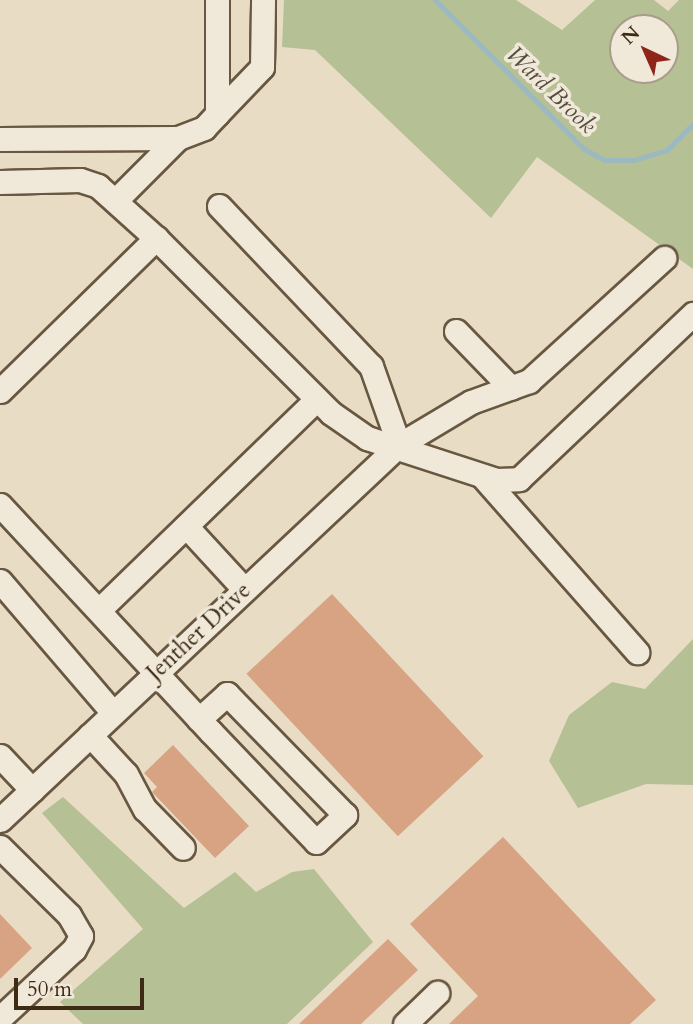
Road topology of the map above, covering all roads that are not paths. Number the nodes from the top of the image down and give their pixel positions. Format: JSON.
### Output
{"nodes":[{"id":1,"x":217,"y":0,"type":"edge"},
{"id":2,"x":263,"y":0,"type":"edge"},
{"id":3,"x":218,"y":114,"type":"junction"},
{"id":4,"x":178,"y":138,"type":"junction"},
{"id":5,"x":0,"y":139,"type":"edge"},
{"id":6,"x":0,"y":182,"type":"edge"},
{"id":7,"x":117,"y":199,"type":"junction"},
{"id":8,"x":219,"y":206,"type":"dead end"},
{"id":9,"x":156,"y":238,"type":"junction"},
{"id":10,"x":664,"y":258,"type":"dead end"},
{"id":11,"x":693,"y":314,"type":"edge"},
{"id":12,"x":456,"y":331,"type":"dead end"},
{"id":13,"x":511,"y":388,"type":"junction"},
{"id":14,"x":0,"y":391,"type":"edge"},
{"id":15,"x":317,"y":399,"type":"junction"},
{"id":16,"x":399,"y":445,"type":"junction"},
{"id":17,"x":482,"y":476,"type":"junction"},
{"id":18,"x":0,"y":505,"type":"edge"},
{"id":19,"x":186,"y":526,"type":"junction"},
{"id":20,"x":0,"y":581,"type":"edge"},
{"id":21,"x":244,"y":589,"type":"junction"},
{"id":22,"x":99,"y":610,"type":"junction"},
{"id":23,"x":637,"y":652,"type":"dead end"},
{"id":24,"x":156,"y":672,"type":"junction"},
{"id":25,"x":113,"y":713,"type":"junction"},
{"id":26,"x":199,"y":719,"type":"junction"},
{"id":27,"x":90,"y":735,"type":"junction"},
{"id":28,"x":0,"y":756,"type":"edge"},
{"id":29,"x":32,"y":790,"type":"junction"},
{"id":30,"x":0,"y":820,"type":"edge"},
{"id":31,"x":0,"y":847,"type":"edge"},
{"id":32,"x":183,"y":848,"type":"dead end"},
{"id":33,"x":437,"y":993,"type":"dead end"},
{"id":34,"x":0,"y":1018,"type":"edge"},
{"id":35,"x":405,"y":1024,"type":"edge"}],
"edges":[{"from":1,"to":3,"type":"street"},
{"from":2,"to":3,"type":"street"},
{"from":3,"to":4,"type":"street"},
{"from":4,"to":5,"type":"street"},
{"from":4,"to":7,"type":"street"},
{"from":6,"to":7,"type":"street"},
{"from":7,"to":9,"type":"street"},
{"from":8,"to":16,"type":"street"},
{"from":9,"to":14,"type":"street"},
{"from":9,"to":15,"type":"street"},
{"from":10,"to":13,"type":"street","name":"Jenther Drive"},
{"from":11,"to":17,"type":"street"},
{"from":12,"to":13,"type":"street"},
{"from":13,"to":16,"type":"street","name":"Jenther Drive"},
{"from":15,"to":16,"type":"street"},
{"from":15,"to":19,"type":"street"},
{"from":16,"to":17,"type":"street"},
{"from":16,"to":21,"type":"street","name":"Jenther Drive"},
{"from":17,"to":23,"type":"street"},
{"from":18,"to":22,"type":"street"},
{"from":19,"to":21,"type":"street"},
{"from":19,"to":22,"type":"street"},
{"from":20,"to":25,"type":"street"},
{"from":21,"to":24,"type":"street","name":"Jenther Drive"},
{"from":22,"to":24,"type":"street"},
{"from":24,"to":25,"type":"street","name":"Jenther Drive"},
{"from":24,"to":26,"type":"street"},
{"from":25,"to":27,"type":"street","name":"Jenther Drive"},
{"from":26,"to":26,"type":"street"},
{"from":27,"to":29,"type":"street","name":"Jenther Drive"},
{"from":27,"to":32,"type":"street"},
{"from":28,"to":29,"type":"street"},
{"from":29,"to":30,"type":"street","name":"Jenther Drive"},
{"from":31,"to":34,"type":"street"},
{"from":33,"to":35,"type":"street"}]}
